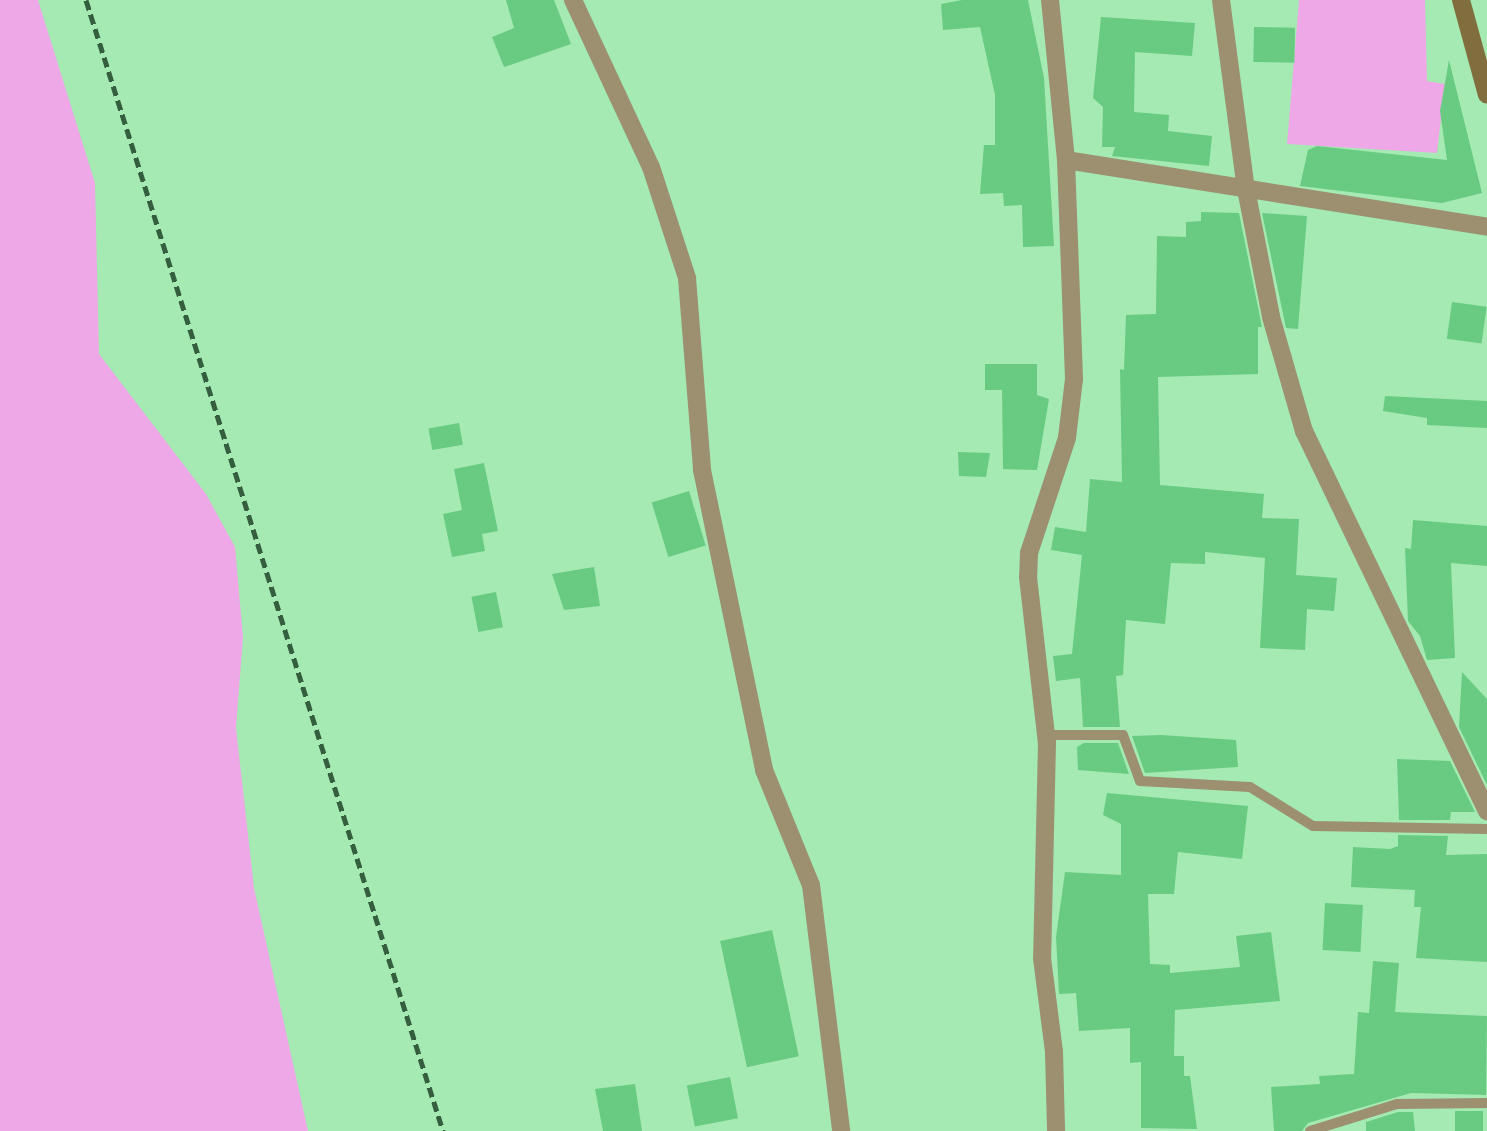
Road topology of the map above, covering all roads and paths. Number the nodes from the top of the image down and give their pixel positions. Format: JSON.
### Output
{"nodes":[{"id":1,"x":572,"y":0,"type":"edge"},
{"id":2,"x":1050,"y":0,"type":"edge"},
{"id":3,"x":1221,"y":0,"type":"edge"},
{"id":4,"x":1461,"y":0,"type":"edge"},
{"id":5,"x":1487,"y":96,"type":"edge"},
{"id":6,"x":1066,"y":160,"type":"junction"},
{"id":7,"x":1246,"y":189,"type":"junction"},
{"id":8,"x":1487,"y":227,"type":"edge"},
{"id":9,"x":1046,"y":736,"type":"junction"},
{"id":10,"x":1487,"y":811,"type":"edge"},
{"id":11,"x":1487,"y":829,"type":"edge"},
{"id":12,"x":1487,"y":1103,"type":"edge"},
{"id":13,"x":841,"y":1131,"type":"edge"},
{"id":14,"x":1056,"y":1131,"type":"edge"},
{"id":15,"x":1310,"y":1131,"type":"edge"}],
"edges":[{"from":1,"to":13,"type":"street"},
{"from":2,"to":6,"type":"street"},
{"from":3,"to":7,"type":"street"},
{"from":4,"to":5,"type":"main road"},
{"from":6,"to":7,"type":"street"},
{"from":6,"to":9,"type":"street"},
{"from":7,"to":8,"type":"street"},
{"from":7,"to":10,"type":"street"},
{"from":9,"to":11,"type":"lane"},
{"from":9,"to":14,"type":"street"},
{"from":12,"to":15,"type":"lane"}]}
